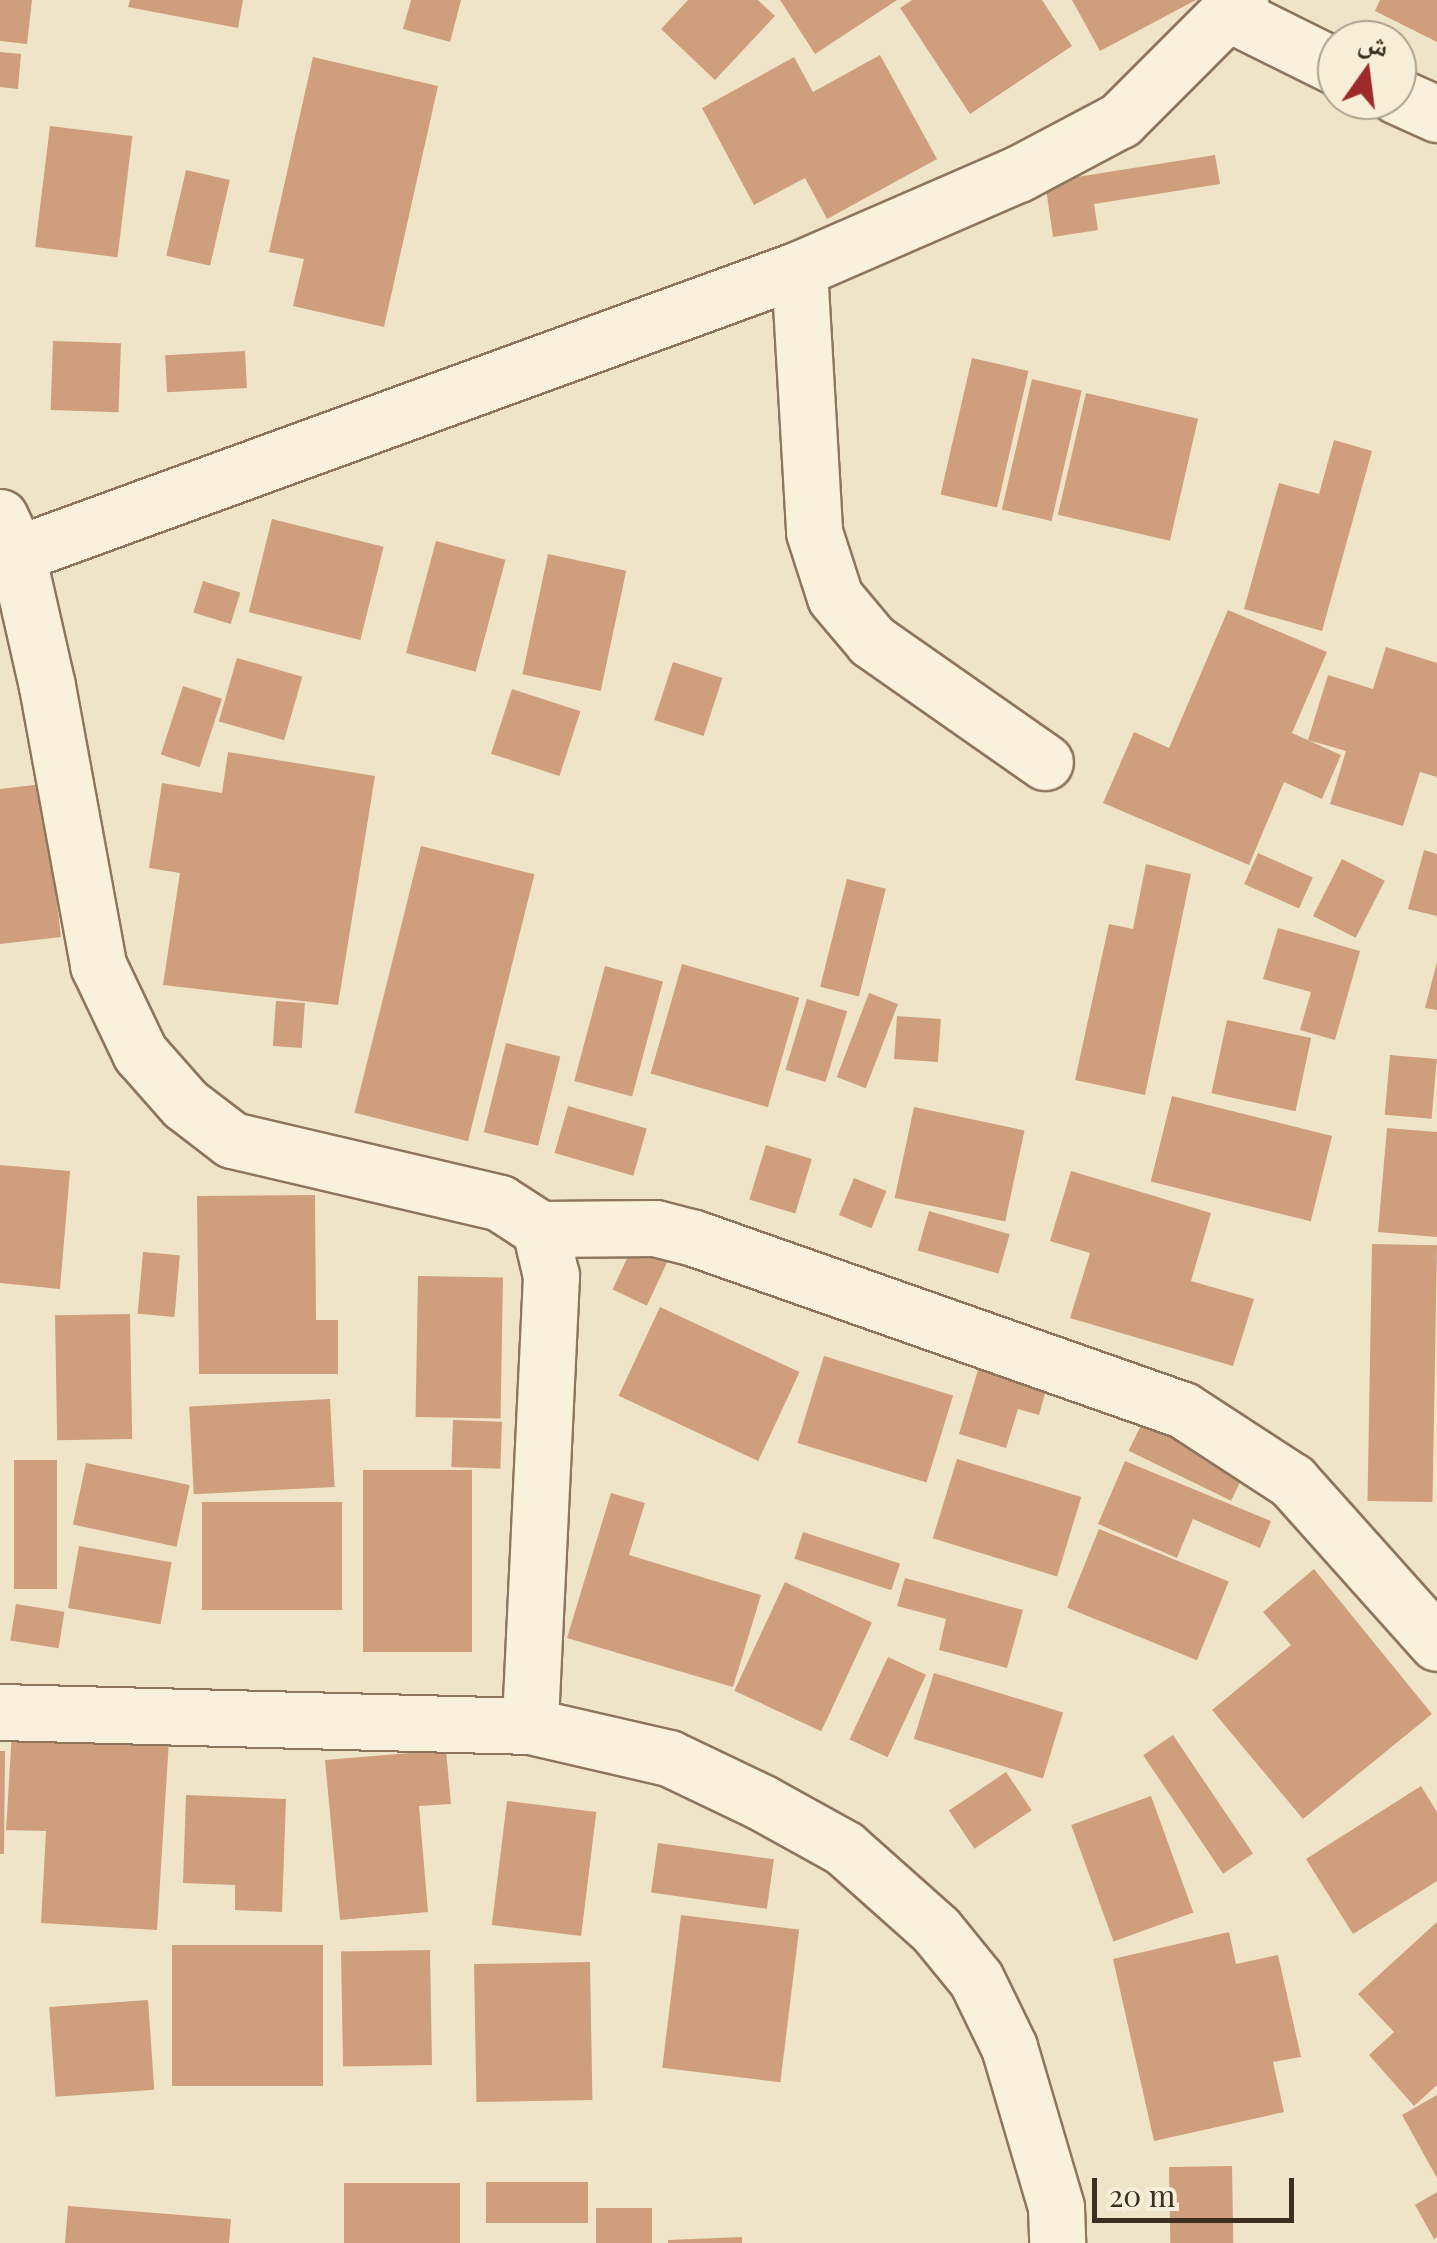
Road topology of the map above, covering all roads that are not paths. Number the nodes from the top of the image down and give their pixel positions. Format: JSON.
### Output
{"nodes":[{"id":1,"x":1235,"y":7,"type":"edge"},
{"id":2,"x":1317,"y":55,"type":"edge"},
{"id":3,"x":799,"y":268,"type":"junction"},
{"id":4,"x":9,"y":535,"type":"edge"},
{"id":5,"x":1045,"y":762,"type":"dead end"},
{"id":6,"x":540,"y":1229,"type":"junction"},
{"id":7,"x":1437,"y":1643,"type":"edge"},
{"id":8,"x":0,"y":1712,"type":"edge"},
{"id":9,"x":530,"y":1726,"type":"junction"},
{"id":10,"x":1057,"y":2243,"type":"edge"}],
"edges":[{"from":1,"to":2,"type":"street"},
{"from":1,"to":3,"type":"street"},
{"from":3,"to":4,"type":"street"},
{"from":3,"to":5,"type":"street"},
{"from":4,"to":6,"type":"street"},
{"from":6,"to":7,"type":"street"},
{"from":6,"to":9,"type":"street"},
{"from":8,"to":9,"type":"street"},
{"from":9,"to":10,"type":"street"}]}
